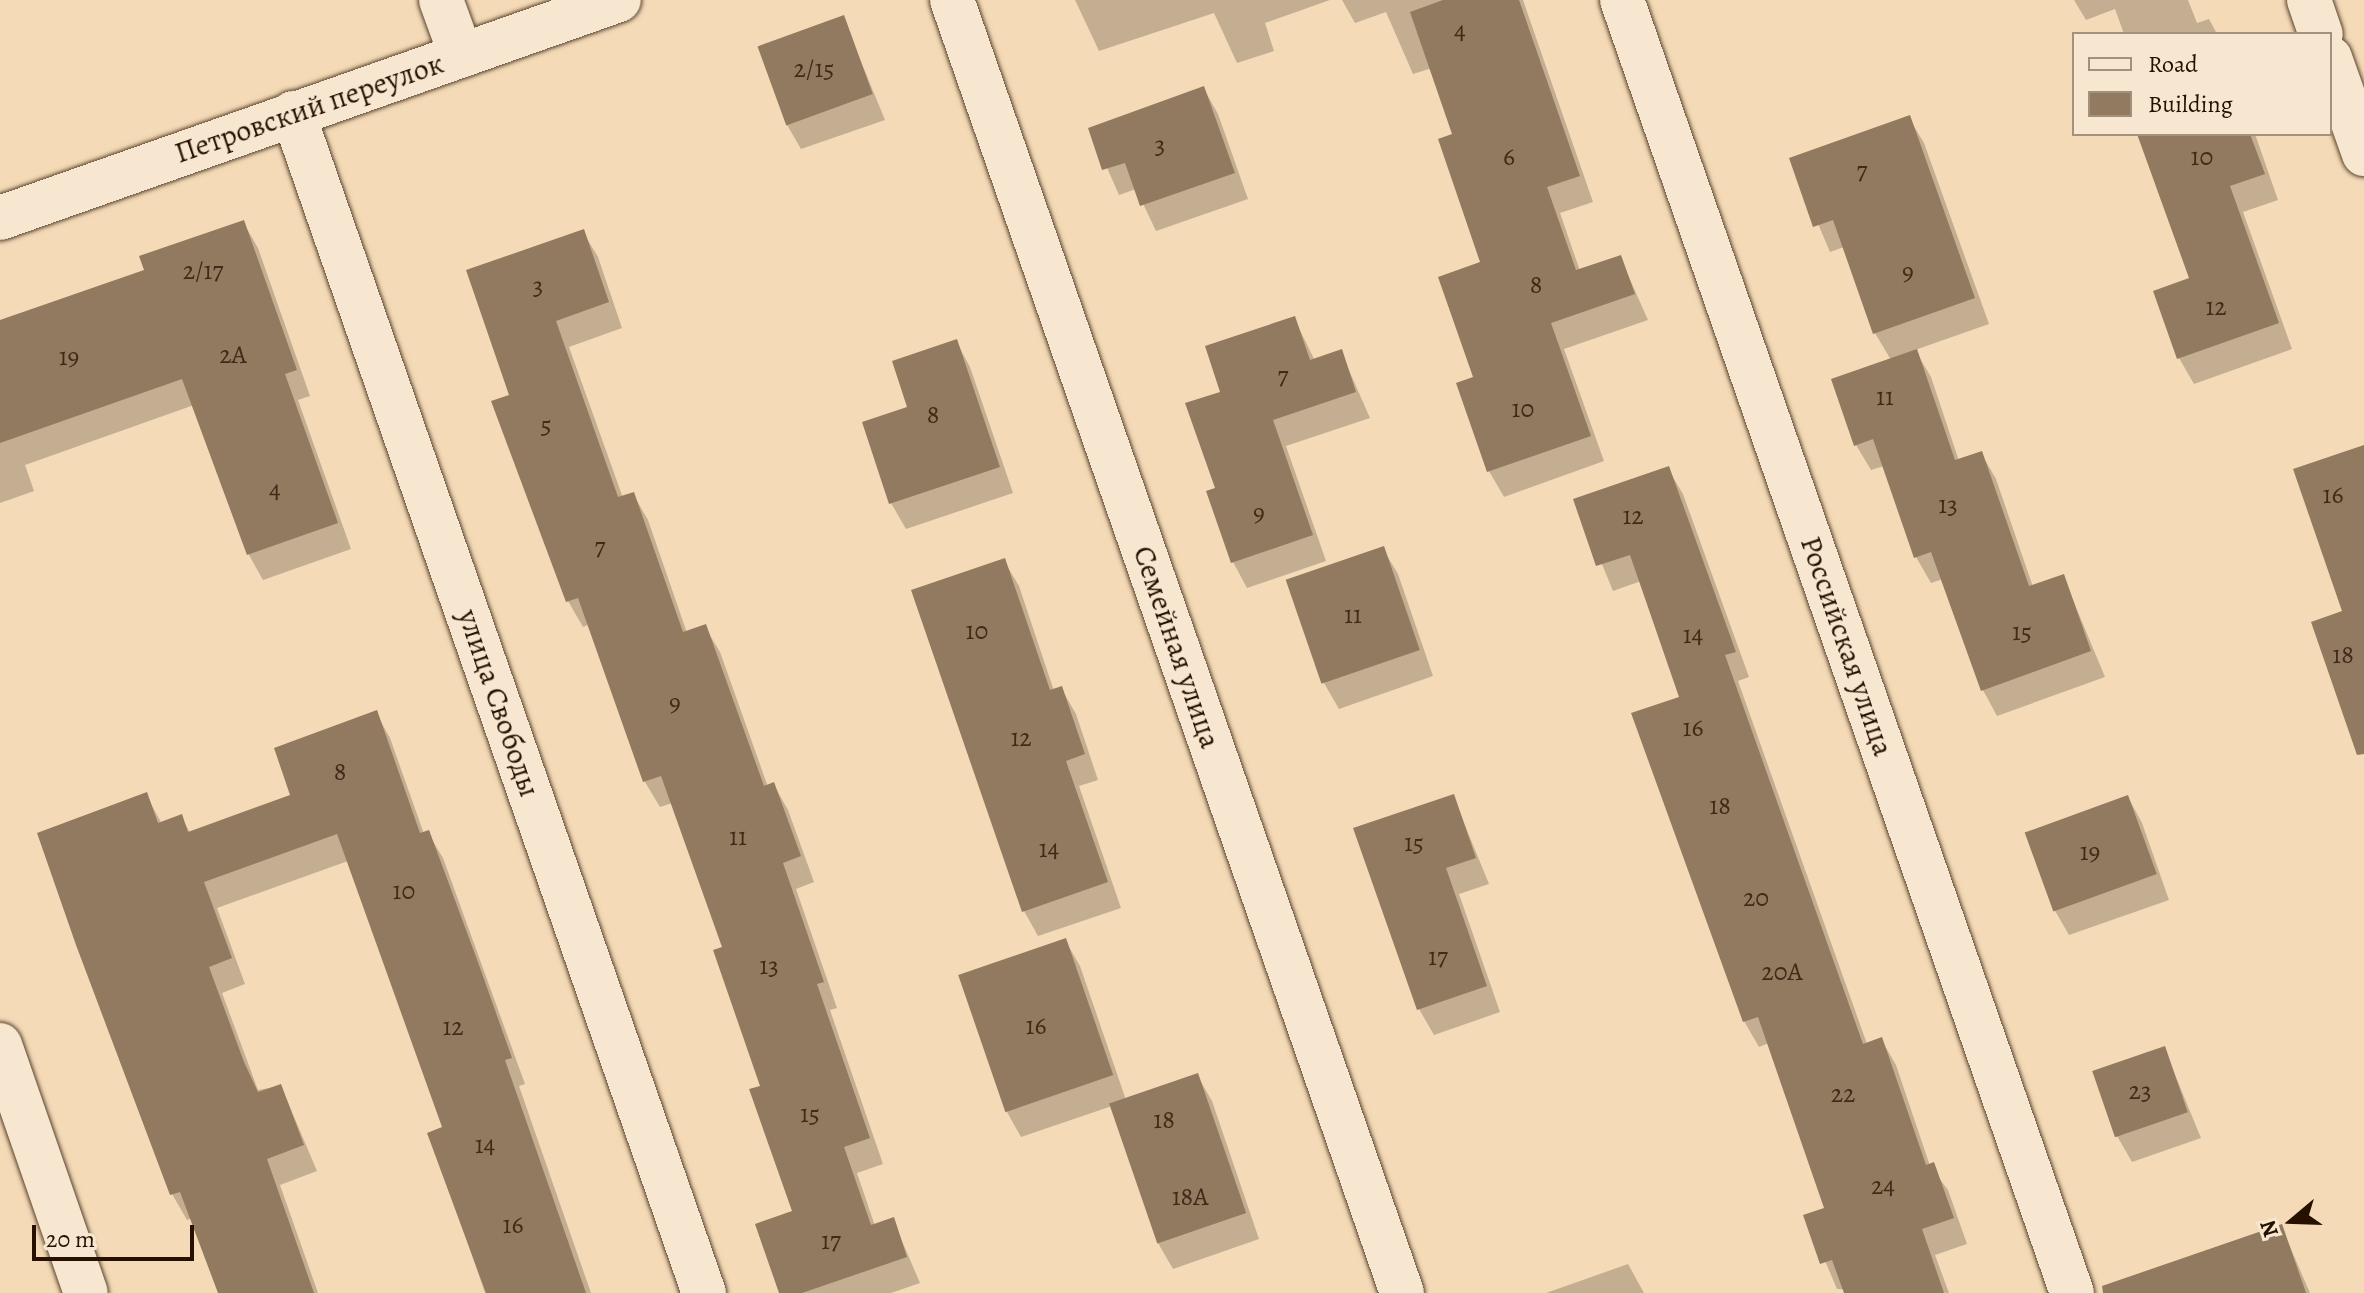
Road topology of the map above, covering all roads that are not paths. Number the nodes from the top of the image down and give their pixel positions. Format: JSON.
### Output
{"nodes":[{"id":1,"x":441,"y":0,"type":"edge"},
{"id":2,"x":619,"y":0,"type":"edge"},
{"id":3,"x":952,"y":0,"type":"edge"},
{"id":4,"x":1622,"y":0,"type":"edge"},
{"id":5,"x":2309,"y":0,"type":"edge"},
{"id":6,"x":2320,"y":32,"type":"edge"},
{"id":7,"x":461,"y":55,"type":"junction"},
{"id":8,"x":2332,"y":64,"type":"edge"},
{"id":9,"x":293,"y":113,"type":"junction"},
{"id":10,"x":2364,"y":154,"type":"edge"},
{"id":11,"x":0,"y":218,"type":"edge"},
{"id":12,"x":0,"y":1045,"type":"edge"},
{"id":13,"x":86,"y":1293,"type":"edge"},
{"id":14,"x":704,"y":1293,"type":"edge"},
{"id":15,"x":1402,"y":1293,"type":"edge"},
{"id":16,"x":2072,"y":1293,"type":"edge"}],
"edges":[{"from":1,"to":7,"type":"street"},
{"from":2,"to":7,"type":"street","name":"Петровский переулок"},
{"from":3,"to":15,"type":"street","name":"Семейная улица"},
{"from":4,"to":16,"type":"street","name":"Российская улица"},
{"from":5,"to":6,"type":"street"},
{"from":7,"to":9,"type":"street","name":"Петровский переулок"},
{"from":8,"to":10,"type":"street"},
{"from":9,"to":11,"type":"street","name":"Петровский переулок"},
{"from":9,"to":14,"type":"street","name":"улица Свободы"},
{"from":12,"to":13,"type":"street"}]}
